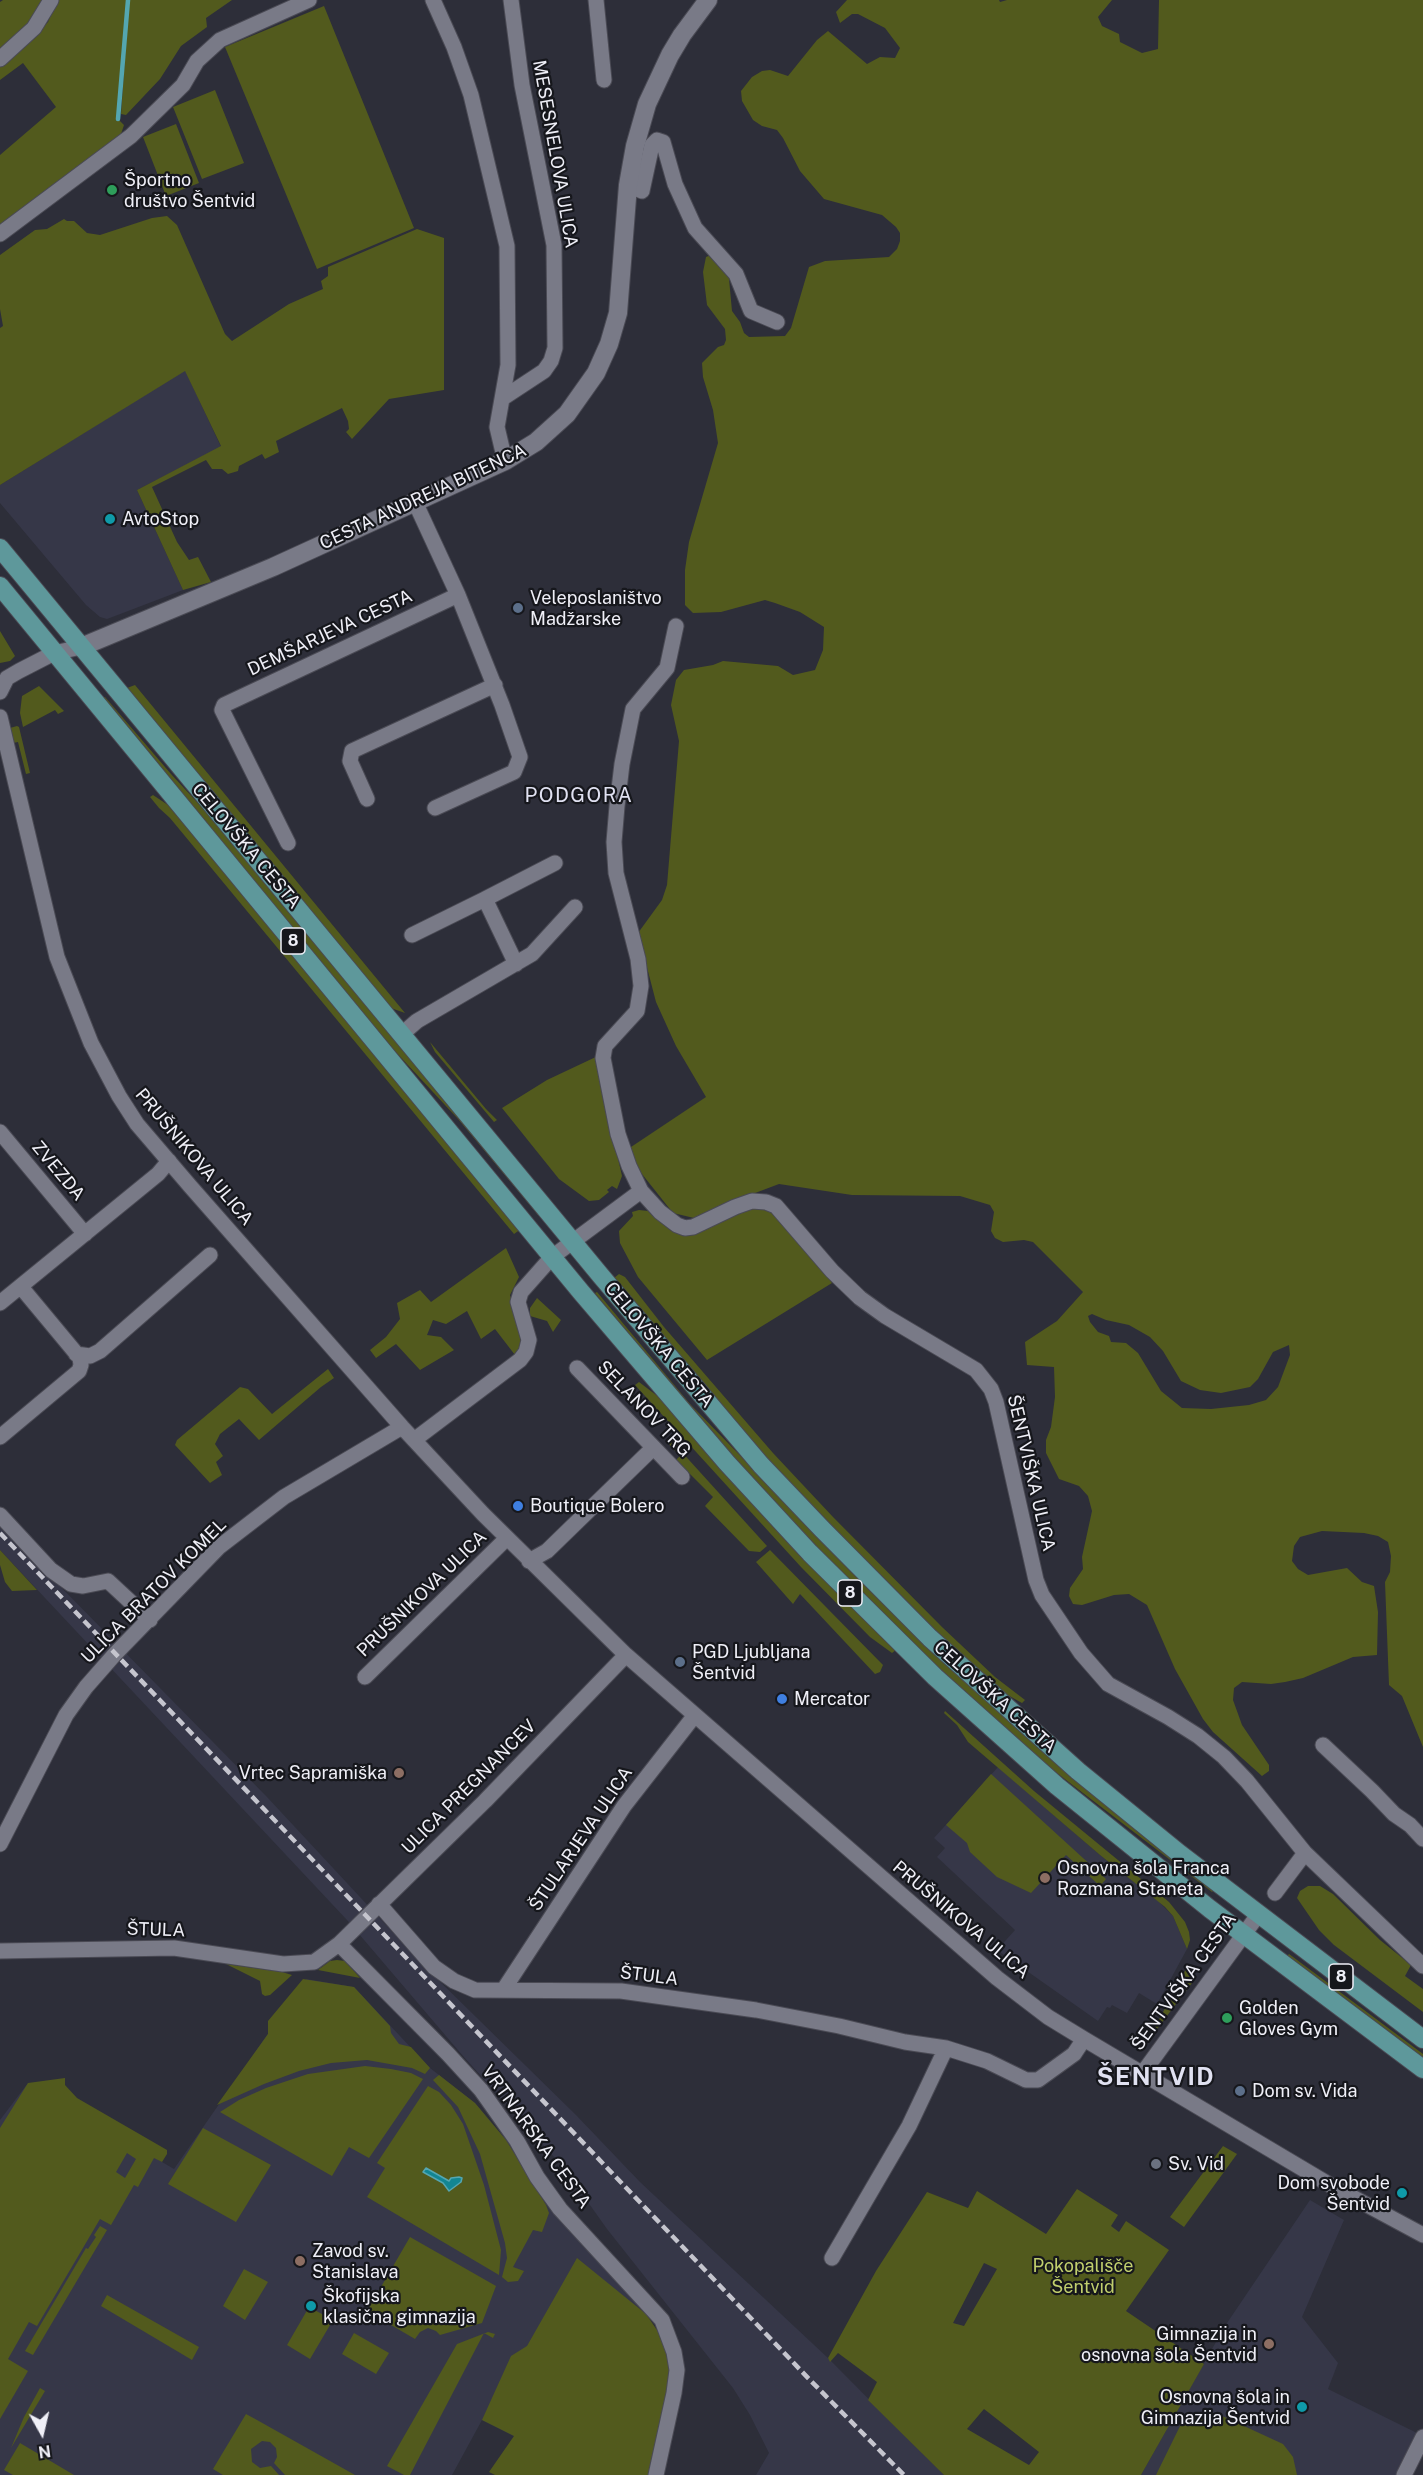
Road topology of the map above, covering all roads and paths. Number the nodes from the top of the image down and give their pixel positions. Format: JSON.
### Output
{"nodes":[{"id":1,"x":51,"y":0,"type":"edge"},
{"id":2,"x":309,"y":0,"type":"edge"},
{"id":3,"x":433,"y":0,"type":"edge"},
{"id":4,"x":511,"y":0,"type":"edge"},
{"id":5,"x":596,"y":0,"type":"edge"},
{"id":6,"x":708,"y":0,"type":"edge"},
{"id":7,"x":0,"y":59,"type":"edge"},
{"id":8,"x":604,"y":80,"type":"dead end"},
{"id":9,"x":628,"y":185,"type":"junction"},
{"id":10,"x":0,"y":234,"type":"edge"},
{"id":11,"x":777,"y":322,"type":"dead end"},
{"id":12,"x":503,"y":399,"type":"junction"},
{"id":13,"x":505,"y":461,"type":"junction"},
{"id":14,"x":415,"y":502,"type":"junction"},
{"id":15,"x":0,"y":548,"type":"edge"},
{"id":16,"x":0,"y":586,"type":"edge"},
{"id":17,"x":458,"y":595,"type":"junction"},
{"id":18,"x":676,"y":626,"type":"dead end"},
{"id":19,"x":81,"y":647,"type":"junction"},
{"id":20,"x":54,"y":653,"type":"junction"},
{"id":21,"x":495,"y":685,"type":"junction"},
{"id":22,"x":0,"y":692,"type":"edge"},
{"id":23,"x":0,"y":717,"type":"edge"},
{"id":24,"x":367,"y":799,"type":"dead end"},
{"id":25,"x":435,"y":808,"type":"dead end"},
{"id":26,"x":288,"y":843,"type":"dead end"},
{"id":27,"x":555,"y":863,"type":"dead end"},
{"id":28,"x":485,"y":899,"type":"junction"},
{"id":29,"x":574,"y":907,"type":"dead end"},
{"id":30,"x":412,"y":935,"type":"dead end"},
{"id":31,"x":516,"y":964,"type":"junction"},
{"id":32,"x":402,"y":1034,"type":"junction"},
{"id":33,"x":0,"y":1132,"type":"edge"},
{"id":34,"x":169,"y":1161,"type":"junction"},
{"id":35,"x":641,"y":1191,"type":"junction"},
{"id":36,"x":85,"y":1234,"type":"junction"},
{"id":37,"x":573,"y":1241,"type":"junction"},
{"id":38,"x":210,"y":1256,"type":"dead end"},
{"id":39,"x":552,"y":1257,"type":"junction"},
{"id":40,"x":21,"y":1287,"type":"junction"},
{"id":41,"x":0,"y":1303,"type":"edge"},
{"id":42,"x":76,"y":1354,"type":"junction"},
{"id":43,"x":577,"y":1368,"type":"dead end"},
{"id":44,"x":402,"y":1427,"type":"junction"},
{"id":45,"x":0,"y":1437,"type":"edge"},
{"id":46,"x":414,"y":1440,"type":"junction"},
{"id":47,"x":653,"y":1448,"type":"junction"},
{"id":48,"x":682,"y":1477,"type":"dead end"},
{"id":49,"x":0,"y":1515,"type":"edge"},
{"id":50,"x":506,"y":1539,"type":"junction"},
{"id":51,"x":529,"y":1561,"type":"junction"},
{"id":52,"x":150,"y":1620,"type":"junction"},
{"id":53,"x":626,"y":1655,"type":"junction"},
{"id":54,"x":365,"y":1677,"type":"dead end"},
{"id":55,"x":695,"y":1715,"type":"junction"},
{"id":56,"x":1323,"y":1745,"type":"dead end"},
{"id":57,"x":1423,"y":1839,"type":"edge"},
{"id":58,"x":0,"y":1844,"type":"edge"},
{"id":59,"x":1305,"y":1853,"type":"junction"},
{"id":60,"x":1275,"y":1893,"type":"dead end"},
{"id":61,"x":379,"y":1904,"type":"junction"},
{"id":62,"x":1258,"y":1915,"type":"junction"},
{"id":63,"x":1244,"y":1934,"type":"junction"},
{"id":64,"x":339,"y":1944,"type":"junction"},
{"id":65,"x":0,"y":1951,"type":"edge"},
{"id":66,"x":1423,"y":1966,"type":"edge"},
{"id":67,"x":504,"y":1989,"type":"junction"},
{"id":68,"x":1084,"y":2039,"type":"junction"},
{"id":69,"x":1423,"y":2039,"type":"edge"},
{"id":70,"x":946,"y":2048,"type":"junction"},
{"id":71,"x":1423,"y":2070,"type":"edge"},
{"id":72,"x":1142,"y":2074,"type":"junction"},
{"id":73,"x":1423,"y":2235,"type":"edge"},
{"id":74,"x":832,"y":2258,"type":"dead end"},
{"id":75,"x":1423,"y":2437,"type":"edge"},
{"id":76,"x":656,"y":2475,"type":"edge"},
{"id":77,"x":1404,"y":2475,"type":"edge"}],
"edges":[{"from":1,"to":7,"type":"street"},
{"from":2,"to":10,"type":"street"},
{"from":3,"to":12,"type":"street"},
{"from":4,"to":12,"type":"street","name":"MESESNELOVA ULICA"},
{"from":5,"to":8,"type":"street"},
{"from":6,"to":9,"type":"street","name":"CESTA ANDREJA BITENCA"},
{"from":9,"to":11,"type":"street"},
{"from":9,"to":13,"type":"street","name":"CESTA ANDREJA BITENCA"},
{"from":12,"to":13,"type":"street"},
{"from":13,"to":14,"type":"street","name":"CESTA ANDREJA BITENCA"},
{"from":14,"to":17,"type":"street"},
{"from":14,"to":19,"type":"street","name":"CESTA ANDREJA BITENCA"},
{"from":15,"to":19,"type":"main road","name":"CELOVŠKA CESTA","number":"8"},
{"from":16,"to":20,"type":"main road","name":"CELOVŠKA CESTA","number":"8"},
{"from":17,"to":21,"type":"street"},
{"from":17,"to":26,"type":"street","name":"DEMŠARJEVA CESTA"},
{"from":18,"to":35,"type":"street"},
{"from":19,"to":20,"type":"street"},
{"from":19,"to":32,"type":"main road","name":"CELOVŠKA CESTA","number":"8"},
{"from":20,"to":22,"type":"street"},
{"from":20,"to":39,"type":"main road","name":"CELOVŠKA CESTA","number":"8"},
{"from":21,"to":24,"type":"street"},
{"from":21,"to":25,"type":"street"},
{"from":23,"to":34,"type":"street","name":"PRUŠNIKOVA ULICA"},
{"from":27,"to":28,"type":"street"},
{"from":28,"to":30,"type":"street"},
{"from":28,"to":31,"type":"street"},
{"from":29,"to":31,"type":"street"},
{"from":31,"to":32,"type":"street"},
{"from":32,"to":37,"type":"main road","name":"CELOVŠKA CESTA","number":"8"},
{"from":33,"to":36,"type":"street","name":"ZVEZDA"},
{"from":34,"to":36,"type":"street"},
{"from":34,"to":44,"type":"street","name":"PRUŠNIKOVA ULICA"},
{"from":35,"to":37,"type":"street"},
{"from":35,"to":59,"type":"street","name":"ŠENTVIŠKA ULICA"},
{"from":36,"to":40,"type":"street"},
{"from":37,"to":39,"type":"street"},
{"from":37,"to":62,"type":"main road","name":"CELOVŠKA CESTA","number":"8"},
{"from":38,"to":42,"type":"street"},
{"from":39,"to":46,"type":"street"},
{"from":39,"to":63,"type":"main road","name":"CELOVŠKA CESTA","number":"8"},
{"from":40,"to":41,"type":"street"},
{"from":40,"to":42,"type":"street"},
{"from":42,"to":45,"type":"street"},
{"from":43,"to":47,"type":"street","name":"SELANOV TRG"},
{"from":44,"to":46,"type":"street","name":"PRUŠNIKOVA ULICA"},
{"from":44,"to":52,"type":"street","name":"ULICA BRATOV KOMEL"},
{"from":46,"to":50,"type":"street","name":"PRUŠNIKOVA ULICA"},
{"from":47,"to":48,"type":"street","name":"SELANOV TRG"},
{"from":47,"to":51,"type":"street"},
{"from":49,"to":52,"type":"street"},
{"from":50,"to":51,"type":"street","name":"PRUŠNIKOVA ULICA"},
{"from":50,"to":54,"type":"street","name":"PRUŠNIKOVA ULICA"},
{"from":51,"to":53,"type":"street","name":"PRUŠNIKOVA ULICA"},
{"from":52,"to":58,"type":"street","name":"ULICA BRATOV KOMEL"},
{"from":53,"to":55,"type":"street","name":"PRUŠNIKOVA ULICA"},
{"from":53,"to":61,"type":"street","name":"ULICA PREGNANCEV"},
{"from":55,"to":67,"type":"street","name":"ŠTULARJEVA ULICA"},
{"from":55,"to":68,"type":"street","name":"PRUŠNIKOVA ULICA"},
{"from":56,"to":57,"type":"street"},
{"from":59,"to":60,"type":"street"},
{"from":59,"to":66,"type":"street"},
{"from":61,"to":64,"type":"street","name":"ULICA PREGNANCEV"},
{"from":61,"to":67,"type":"street","name":"ŠTULA"},
{"from":62,"to":63,"type":"street","name":"ŠENTVIŠKA CESTA"},
{"from":62,"to":69,"type":"main road","name":"CELOVŠKA CESTA","number":"8"},
{"from":63,"to":71,"type":"main road","name":"CELOVŠKA CESTA","number":"8"},
{"from":63,"to":72,"type":"street","name":"ŠENTVIŠKA CESTA"},
{"from":64,"to":65,"type":"street","name":"ŠTULA"},
{"from":64,"to":76,"type":"street","name":"VRTNARSKA CESTA"},
{"from":67,"to":70,"type":"street","name":"ŠTULA"},
{"from":68,"to":70,"type":"street","name":"ŠTULA"},
{"from":68,"to":72,"type":"street","name":"PRUŠNIKOVA ULICA"},
{"from":70,"to":74,"type":"street"},
{"from":72,"to":73,"type":"street","name":"PRUŠNIKOVA ULICA"},
{"from":75,"to":77,"type":"street"}]}
